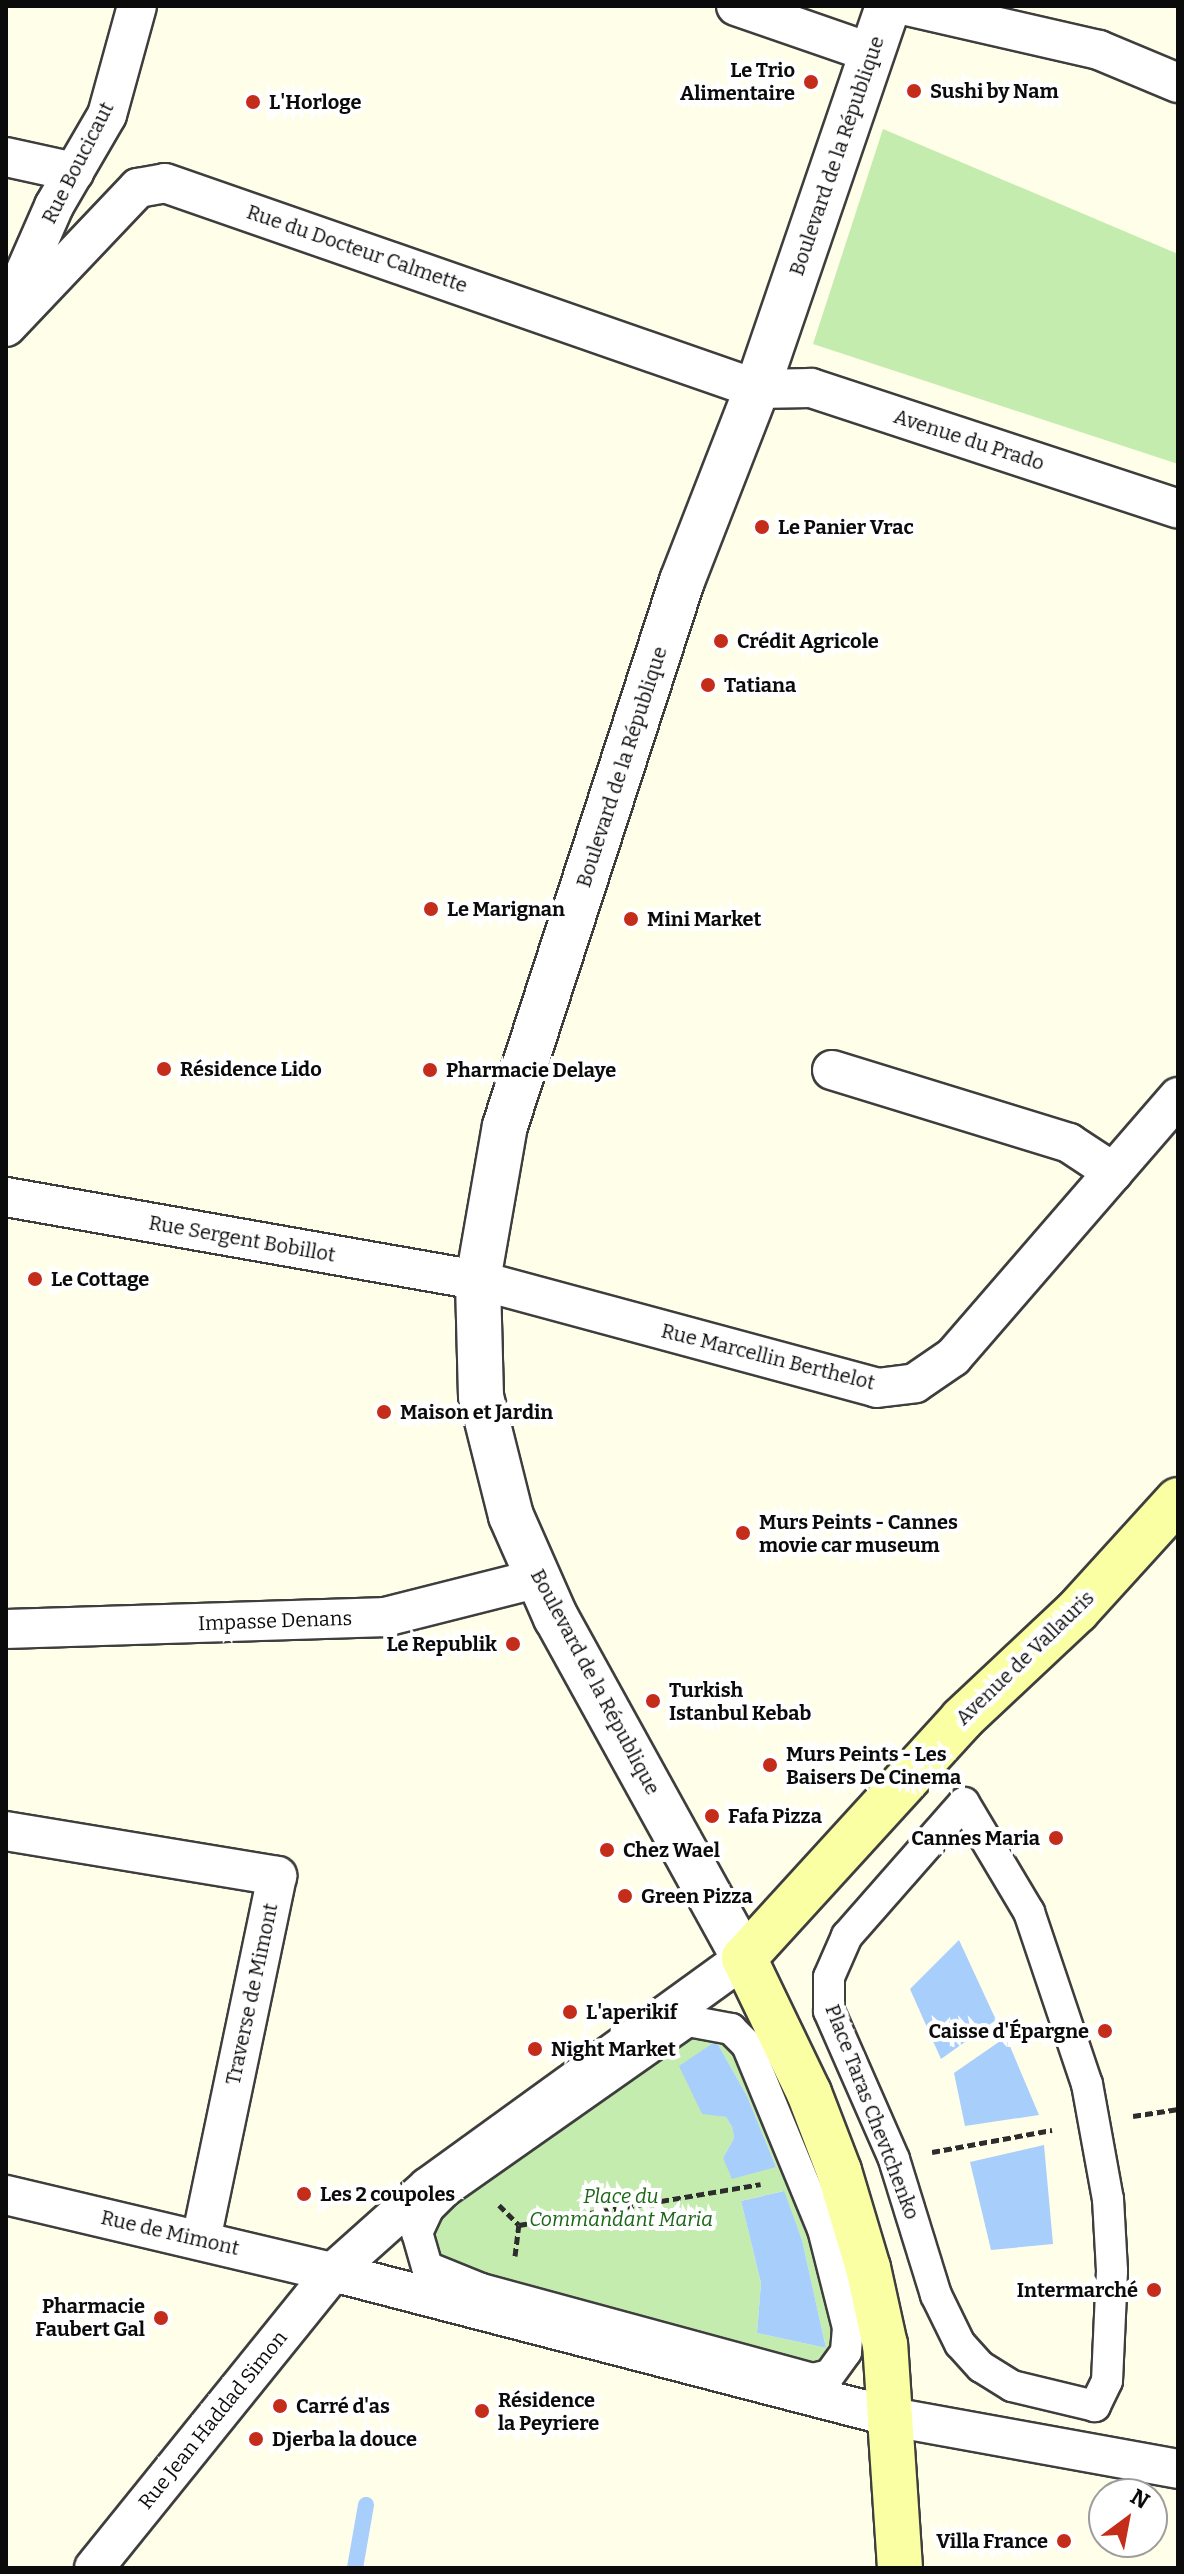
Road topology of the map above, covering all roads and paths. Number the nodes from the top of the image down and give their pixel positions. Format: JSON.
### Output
{"nodes":[{"id":1,"x":137,"y":6,"type":"edge"},
{"id":2,"x":736,"y":6,"type":"edge"},
{"id":3,"x":888,"y":6,"type":"edge"},
{"id":4,"x":907,"y":6,"type":"edge"},
{"id":5,"x":872,"y":53,"type":"junction"},
{"id":6,"x":1178,"y":83,"type":"edge"},
{"id":7,"x":6,"y":157,"type":"edge"},
{"id":8,"x":74,"y":172,"type":"junction"},
{"id":9,"x":6,"y":315,"type":"edge"},
{"id":10,"x":6,"y":327,"type":"edge"},
{"id":11,"x":757,"y":389,"type":"junction"},
{"id":12,"x":1178,"y":509,"type":"edge"},
{"id":13,"x":832,"y":1070,"type":"dead end"},
{"id":14,"x":1178,"y":1097,"type":"edge"},
{"id":15,"x":1113,"y":1172,"type":"junction"},
{"id":16,"x":6,"y":1197,"type":"edge"},
{"id":17,"x":478,"y":1280,"type":"junction"},
{"id":18,"x":1178,"y":1500,"type":"edge"},
{"id":19,"x":539,"y":1578,"type":"junction"},
{"id":20,"x":6,"y":1629,"type":"edge"},
{"id":21,"x":6,"y":1831,"type":"edge"},
{"id":22,"x":744,"y":1958,"type":"junction"},
{"id":23,"x":1094,"y":2123,"type":"junction"},
{"id":24,"x":894,"y":2159,"type":"junction"},
{"id":25,"x":468,"y":2176,"type":"junction"},
{"id":26,"x":802,"y":2177,"type":"junction"},
{"id":27,"x":6,"y":2195,"type":"edge"},
{"id":28,"x":201,"y":2240,"type":"junction"},
{"id":29,"x":333,"y":2272,"type":"junction"},
{"id":30,"x":892,"y":2417,"type":"junction"},
{"id":31,"x":1178,"y":2469,"type":"edge"},
{"id":32,"x":94,"y":2568,"type":"edge"},
{"id":33,"x":900,"y":2568,"type":"edge"}],
"edges":[{"from":1,"to":8,"type":"street","name":"Rue Boucicaut"},
{"from":2,"to":5,"type":"street"},
{"from":3,"to":5,"type":"street","name":"Boulevard de la République"},
{"from":4,"to":6,"type":"street"},
{"from":5,"to":11,"type":"street","name":"Boulevard de la République"},
{"from":7,"to":8,"type":"street"},
{"from":8,"to":9,"type":"street","name":"Rue Boucicaut"},
{"from":10,"to":11,"type":"street","name":"Rue du Docteur Calmette"},
{"from":11,"to":12,"type":"street","name":"Avenue du Prado"},
{"from":11,"to":17,"type":"street","name":"Boulevard de la République"},
{"from":13,"to":15,"type":"street"},
{"from":14,"to":15,"type":"street","name":"Rue Marcellin Berthelot"},
{"from":15,"to":17,"type":"street","name":"Rue Marcellin Berthelot"},
{"from":16,"to":17,"type":"street","name":"Rue Sergent Bobillot"},
{"from":17,"to":19,"type":"street","name":"Boulevard de la République"},
{"from":18,"to":22,"type":"main road","name":"Avenue de Vallauris"},
{"from":19,"to":20,"type":"street","name":"Impasse Denans"},
{"from":19,"to":22,"type":"street","name":"Boulevard de la République"},
{"from":21,"to":28,"type":"street","name":"Traverse de Mimont"},
{"from":22,"to":29,"type":"street"},
{"from":22,"to":30,"type":"main road","name":"Boulevard de la République"},
{"from":23,"to":24,"type":"path"},
{"from":23,"to":24,"type":"street","name":"Place Taras Chevtchenko"},
{"from":23,"to":24,"type":"street","name":"Place Taras Chevtchenko"},
{"from":25,"to":26,"type":"path"},
{"from":25,"to":26,"type":"street"},
{"from":25,"to":26,"type":"street"},
{"from":27,"to":28,"type":"street","name":"Rue de Mimont"},
{"from":28,"to":29,"type":"street","name":"Rue de Mimont"},
{"from":29,"to":30,"type":"street"},
{"from":29,"to":32,"type":"street","name":"Rue Jean Haddad Simon"},
{"from":30,"to":31,"type":"street"},
{"from":30,"to":33,"type":"main road","name":"Boulevard de la République"}]}
